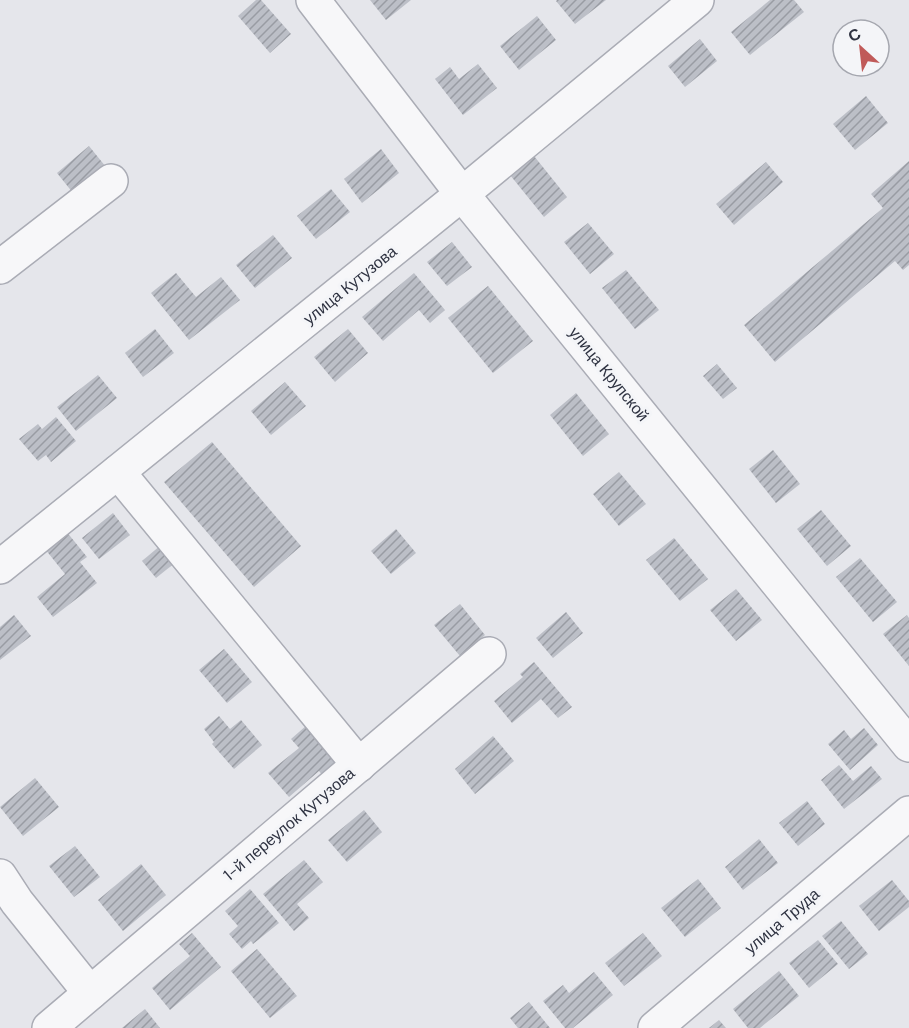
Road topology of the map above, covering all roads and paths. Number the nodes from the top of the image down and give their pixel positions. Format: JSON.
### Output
{"nodes":[{"id":1,"x":313,"y":0,"type":"edge"},
{"id":2,"x":697,"y":0,"type":"edge"},
{"id":3,"x":111,"y":181,"type":"dead end"},
{"id":4,"x":462,"y":194,"type":"junction"},
{"id":5,"x":0,"y":267,"type":"edge"},
{"id":6,"x":118,"y":472,"type":"junction"},
{"id":7,"x":0,"y":567,"type":"edge"},
{"id":8,"x":489,"y":654,"type":"dead end"},
{"id":9,"x":899,"y":711,"type":"edge"},
{"id":10,"x":909,"y":745,"type":"edge"},
{"id":11,"x":358,"y":765,"type":"junction"},
{"id":12,"x":909,"y":813,"type":"edge"},
{"id":13,"x":0,"y":876,"type":"edge"},
{"id":14,"x":90,"y":993,"type":"junction"},
{"id":15,"x":49,"y":1028,"type":"edge"},
{"id":16,"x":654,"y":1028,"type":"edge"}],
"edges":[{"from":1,"to":4,"type":"street","name":"улица Крупской"},
{"from":2,"to":4,"type":"street","name":"улица Кутузова"},
{"from":3,"to":5,"type":"street"},
{"from":4,"to":6,"type":"street","name":"улица Кутузова"},
{"from":4,"to":9,"type":"street","name":"улица Крупской"},
{"from":6,"to":7,"type":"street","name":"улица Кутузова"},
{"from":6,"to":11,"type":"street"},
{"from":8,"to":11,"type":"street","name":"1-й переулок Кутузова"},
{"from":9,"to":10,"type":"street","name":"улица Крупской"},
{"from":11,"to":14,"type":"street","name":"1-й переулок Кутузова"},
{"from":12,"to":16,"type":"street","name":"улица Труда"},
{"from":13,"to":14,"type":"street"},
{"from":14,"to":15,"type":"street","name":"1-й переулок Кутузова"}]}
